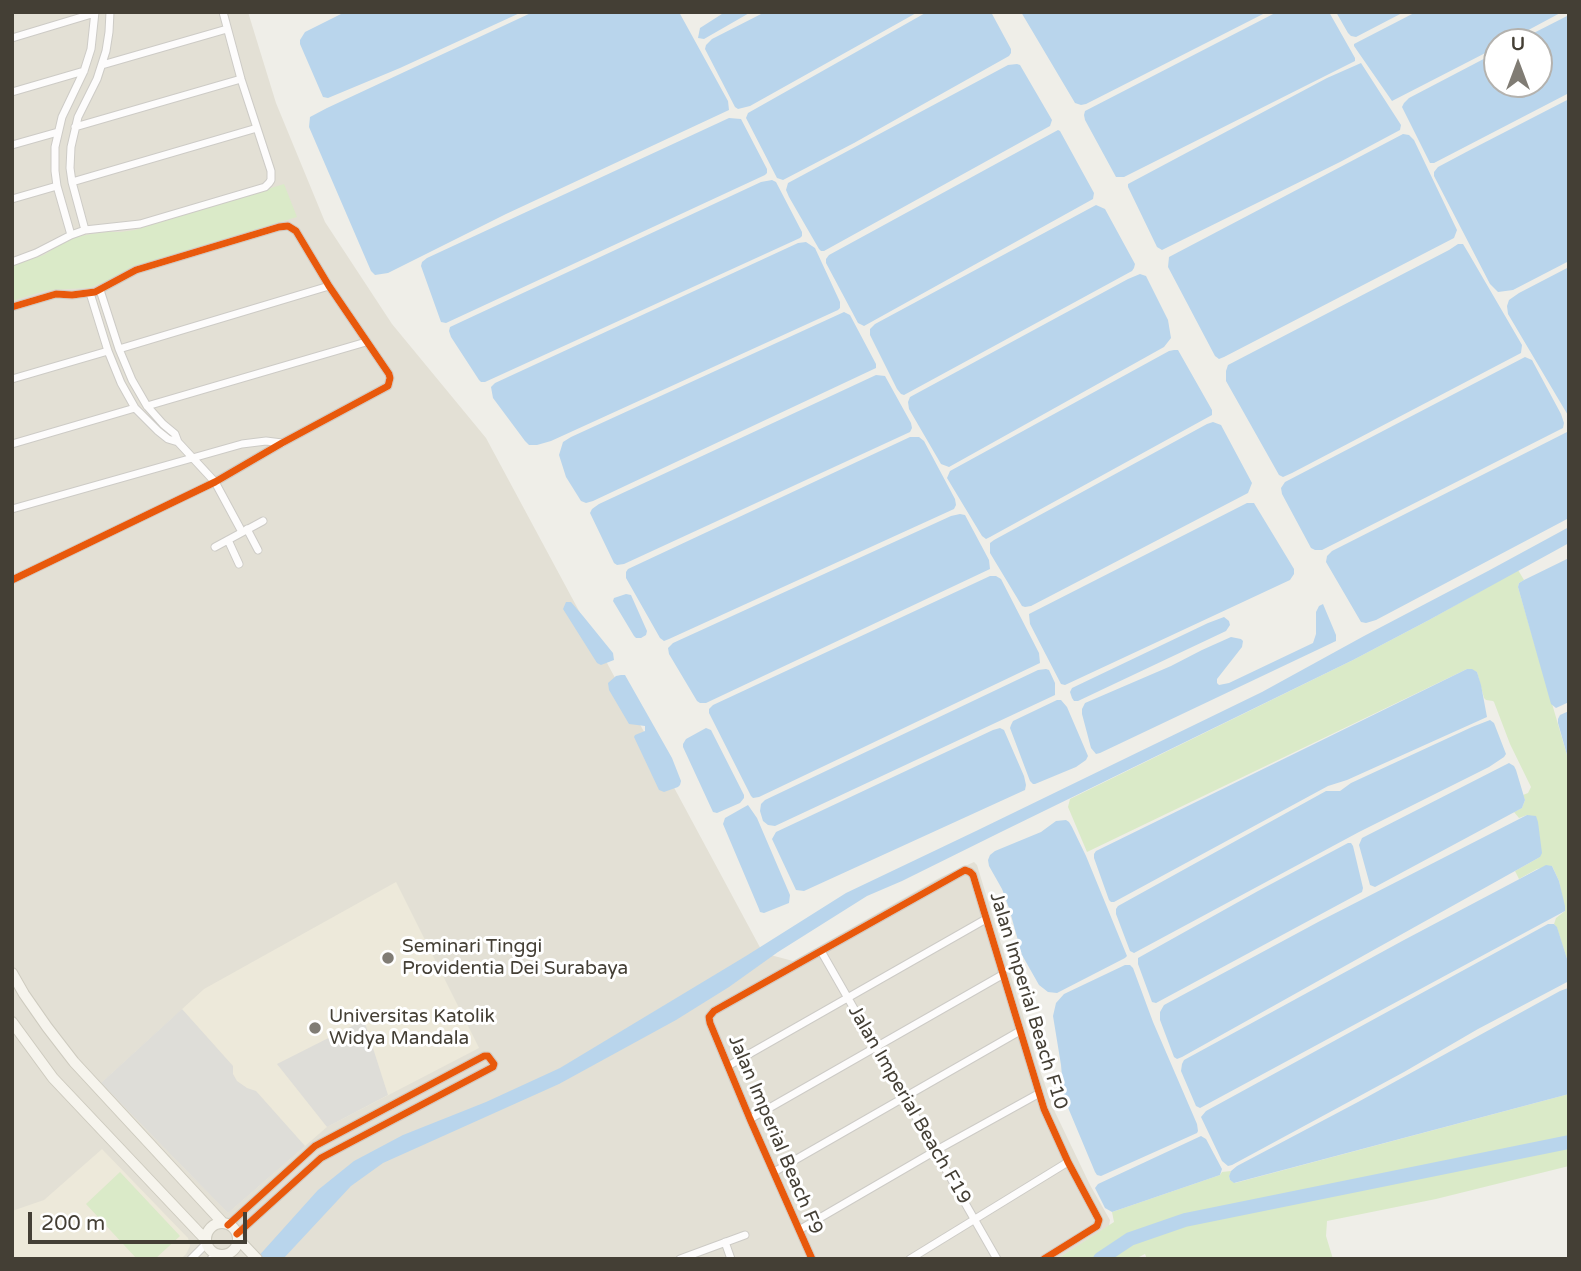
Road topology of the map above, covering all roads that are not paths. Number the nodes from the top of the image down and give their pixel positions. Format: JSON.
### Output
{"nodes":[{"id":1,"x":110,"y":12,"type":"edge"},
{"id":2,"x":223,"y":12,"type":"edge"},
{"id":3,"x":95,"y":13,"type":"edge"},
{"id":4,"x":227,"y":29,"type":"junction"},
{"id":5,"x":12,"y":37,"type":"edge"},
{"id":6,"x":102,"y":65,"type":"junction"},
{"id":7,"x":84,"y":71,"type":"junction"},
{"id":8,"x":241,"y":79,"type":"junction"},
{"id":9,"x":12,"y":92,"type":"edge"},
{"id":10,"x":75,"y":127,"type":"junction"},
{"id":11,"x":257,"y":128,"type":"junction"},
{"id":12,"x":58,"y":132,"type":"junction"},
{"id":13,"x":12,"y":145,"type":"edge"},
{"id":14,"x":72,"y":182,"type":"junction"},
{"id":15,"x":57,"y":186,"type":"junction"},
{"id":16,"x":12,"y":199,"type":"edge"},
{"id":17,"x":85,"y":230,"type":"junction"},
{"id":18,"x":71,"y":234,"type":"junction"},
{"id":19,"x":12,"y":261,"type":"edge"},
{"id":20,"x":329,"y":286,"type":"junction"},
{"id":21,"x":100,"y":290,"type":"junction"},
{"id":22,"x":90,"y":293,"type":"junction"},
{"id":23,"x":12,"y":307,"type":"edge"},
{"id":24,"x":366,"y":342,"type":"junction"},
{"id":25,"x":119,"y":349,"type":"junction"},
{"id":26,"x":108,"y":351,"type":"junction"},
{"id":27,"x":12,"y":379,"type":"edge"},
{"id":28,"x":147,"y":406,"type":"junction"},
{"id":29,"x":135,"y":408,"type":"junction"},
{"id":30,"x":178,"y":442,"type":"junction"},
{"id":31,"x":282,"y":443,"type":"junction"},
{"id":32,"x":12,"y":444,"type":"edge"},
{"id":33,"x":192,"y":457,"type":"junction"},
{"id":34,"x":215,"y":482,"type":"junction"},
{"id":35,"x":12,"y":509,"type":"edge"},
{"id":36,"x":263,"y":521,"type":"dead end"},
{"id":37,"x":245,"y":531,"type":"junction"},
{"id":38,"x":228,"y":540,"type":"junction"},
{"id":39,"x":215,"y":547,"type":"dead end"},
{"id":40,"x":258,"y":550,"type":"dead end"},
{"id":41,"x":239,"y":564,"type":"dead end"},
{"id":42,"x":12,"y":580,"type":"edge"},
{"id":43,"x":986,"y":919,"type":"junction"},
{"id":44,"x":821,"y":951,"type":"junction"},
{"id":45,"x":12,"y":973,"type":"edge"},
{"id":46,"x":1002,"y":975,"type":"junction"},
{"id":47,"x":848,"y":998,"type":"junction"},
{"id":48,"x":12,"y":1022,"type":"edge"},
{"id":49,"x":710,"y":1023,"type":"joint"},
{"id":50,"x":1020,"y":1031,"type":"junction"},
{"id":51,"x":876,"y":1047,"type":"junction"},
{"id":52,"x":728,"y":1066,"type":"junction"},
{"id":53,"x":1038,"y":1094,"type":"junction"},
{"id":54,"x":905,"y":1098,"type":"junction"},
{"id":55,"x":750,"y":1119,"type":"junction"},
{"id":56,"x":364,"y":1120,"type":"junction"},
{"id":57,"x":370,"y":1131,"type":"junction"},
{"id":58,"x":936,"y":1151,"type":"junction"},
{"id":59,"x":1068,"y":1162,"type":"junction"},
{"id":60,"x":774,"y":1172,"type":"junction"},
{"id":61,"x":975,"y":1219,"type":"junction"},
{"id":62,"x":226,"y":1224,"type":"junction"},
{"id":63,"x":799,"y":1230,"type":"junction"},
{"id":64,"x":746,"y":1235,"type":"dead end"},
{"id":65,"x":237,"y":1237,"type":"junction"},
{"id":66,"x":206,"y":1242,"type":"junction"},
{"id":67,"x":725,"y":1242,"type":"junction"},
{"id":68,"x":218,"y":1257,"type":"edge"},
{"id":69,"x":191,"y":1259,"type":"edge"},
{"id":70,"x":257,"y":1259,"type":"edge"},
{"id":71,"x":680,"y":1259,"type":"edge"},
{"id":72,"x":731,"y":1259,"type":"edge"},
{"id":73,"x":812,"y":1259,"type":"edge"},
{"id":74,"x":910,"y":1259,"type":"edge"},
{"id":75,"x":997,"y":1259,"type":"edge"},
{"id":76,"x":1044,"y":1259,"type":"edge"}],
"edges":[{"from":1,"to":6,"type":"street"},
{"from":2,"to":4,"type":"street"},
{"from":3,"to":5,"type":"street"},
{"from":3,"to":7,"type":"street"},
{"from":4,"to":6,"type":"street"},
{"from":4,"to":8,"type":"street"},
{"from":6,"to":10,"type":"street"},
{"from":7,"to":9,"type":"street"},
{"from":7,"to":12,"type":"street"},
{"from":8,"to":10,"type":"street"},
{"from":8,"to":11,"type":"street"},
{"from":10,"to":14,"type":"street"},
{"from":11,"to":14,"type":"street"},
{"from":11,"to":17,"type":"street"},
{"from":12,"to":13,"type":"street"},
{"from":12,"to":15,"type":"street"},
{"from":14,"to":17,"type":"street"},
{"from":15,"to":16,"type":"street"},
{"from":15,"to":18,"type":"street"},
{"from":17,"to":18,"type":"street"},
{"from":18,"to":19,"type":"street"},
{"from":20,"to":21,"type":"street"},
{"from":20,"to":24,"type":"street"},
{"from":20,"to":25,"type":"street"},
{"from":21,"to":22,"type":"street"},
{"from":21,"to":25,"type":"street"},
{"from":22,"to":23,"type":"street"},
{"from":22,"to":26,"type":"street"},
{"from":24,"to":28,"type":"street"},
{"from":24,"to":31,"type":"street"},
{"from":25,"to":28,"type":"street"},
{"from":26,"to":27,"type":"street"},
{"from":26,"to":29,"type":"street"},
{"from":28,"to":30,"type":"street"},
{"from":29,"to":30,"type":"street"},
{"from":29,"to":32,"type":"street"},
{"from":30,"to":33,"type":"street"},
{"from":31,"to":33,"type":"street"},
{"from":31,"to":34,"type":"street"},
{"from":33,"to":34,"type":"street"},
{"from":33,"to":35,"type":"street"},
{"from":34,"to":37,"type":"street"},
{"from":34,"to":42,"type":"street"},
{"from":36,"to":37,"type":"street"},
{"from":37,"to":38,"type":"street"},
{"from":37,"to":40,"type":"street"},
{"from":38,"to":39,"type":"street"},
{"from":38,"to":41,"type":"street"},
{"from":43,"to":44,"type":"street","name":"Jalan Imperial Beach F10"},
{"from":43,"to":46,"type":"street","name":"Jalan Imperial Beach F10"},
{"from":43,"to":47,"type":"street"},
{"from":44,"to":47,"type":"street","name":"Jalan Imperial Beach F19"},
{"from":44,"to":49,"type":"street","name":"Jalan Imperial Beach F10"},
{"from":45,"to":62,"type":"street"},
{"from":46,"to":50,"type":"street","name":"Jalan Imperial Beach F10"},
{"from":46,"to":51,"type":"street"},
{"from":47,"to":51,"type":"street","name":"Jalan Imperial Beach F19"},
{"from":47,"to":52,"type":"street"},
{"from":48,"to":66,"type":"street"},
{"from":49,"to":52,"type":"street","name":"Jalan Imperial Beach F9"},
{"from":50,"to":53,"type":"street","name":"Jalan Imperial Beach F10"},
{"from":50,"to":54,"type":"street"},
{"from":51,"to":54,"type":"street","name":"Jalan Imperial Beach F19"},
{"from":51,"to":55,"type":"street"},
{"from":52,"to":55,"type":"street","name":"Jalan Imperial Beach F9"},
{"from":53,"to":58,"type":"street"},
{"from":53,"to":59,"type":"street","name":"Jalan Imperial Beach F10"},
{"from":54,"to":58,"type":"street","name":"Jalan Imperial Beach F19"},
{"from":54,"to":60,"type":"street"},
{"from":55,"to":60,"type":"street","name":"Jalan Imperial Beach F9"},
{"from":56,"to":57,"type":"street"},
{"from":56,"to":57,"type":"street"},
{"from":56,"to":62,"type":"street"},
{"from":57,"to":65,"type":"street"},
{"from":58,"to":61,"type":"street","name":"Jalan Imperial Beach F19"},
{"from":58,"to":63,"type":"street"},
{"from":59,"to":61,"type":"street"},
{"from":59,"to":76,"type":"street","name":"Jalan Imperial Beach F10"},
{"from":60,"to":63,"type":"street","name":"Jalan Imperial Beach F9"},
{"from":61,"to":74,"type":"street"},
{"from":61,"to":75,"type":"street","name":"Jalan Imperial Beach F19"},
{"from":62,"to":65,"type":"street"},
{"from":62,"to":66,"type":"street"},
{"from":63,"to":73,"type":"street","name":"Jalan Imperial Beach F9"},
{"from":64,"to":67,"type":"street"},
{"from":65,"to":68,"type":"street"},
{"from":65,"to":70,"type":"street"},
{"from":66,"to":68,"type":"street"},
{"from":66,"to":69,"type":"street"},
{"from":67,"to":71,"type":"street"},
{"from":67,"to":72,"type":"street"}]}
